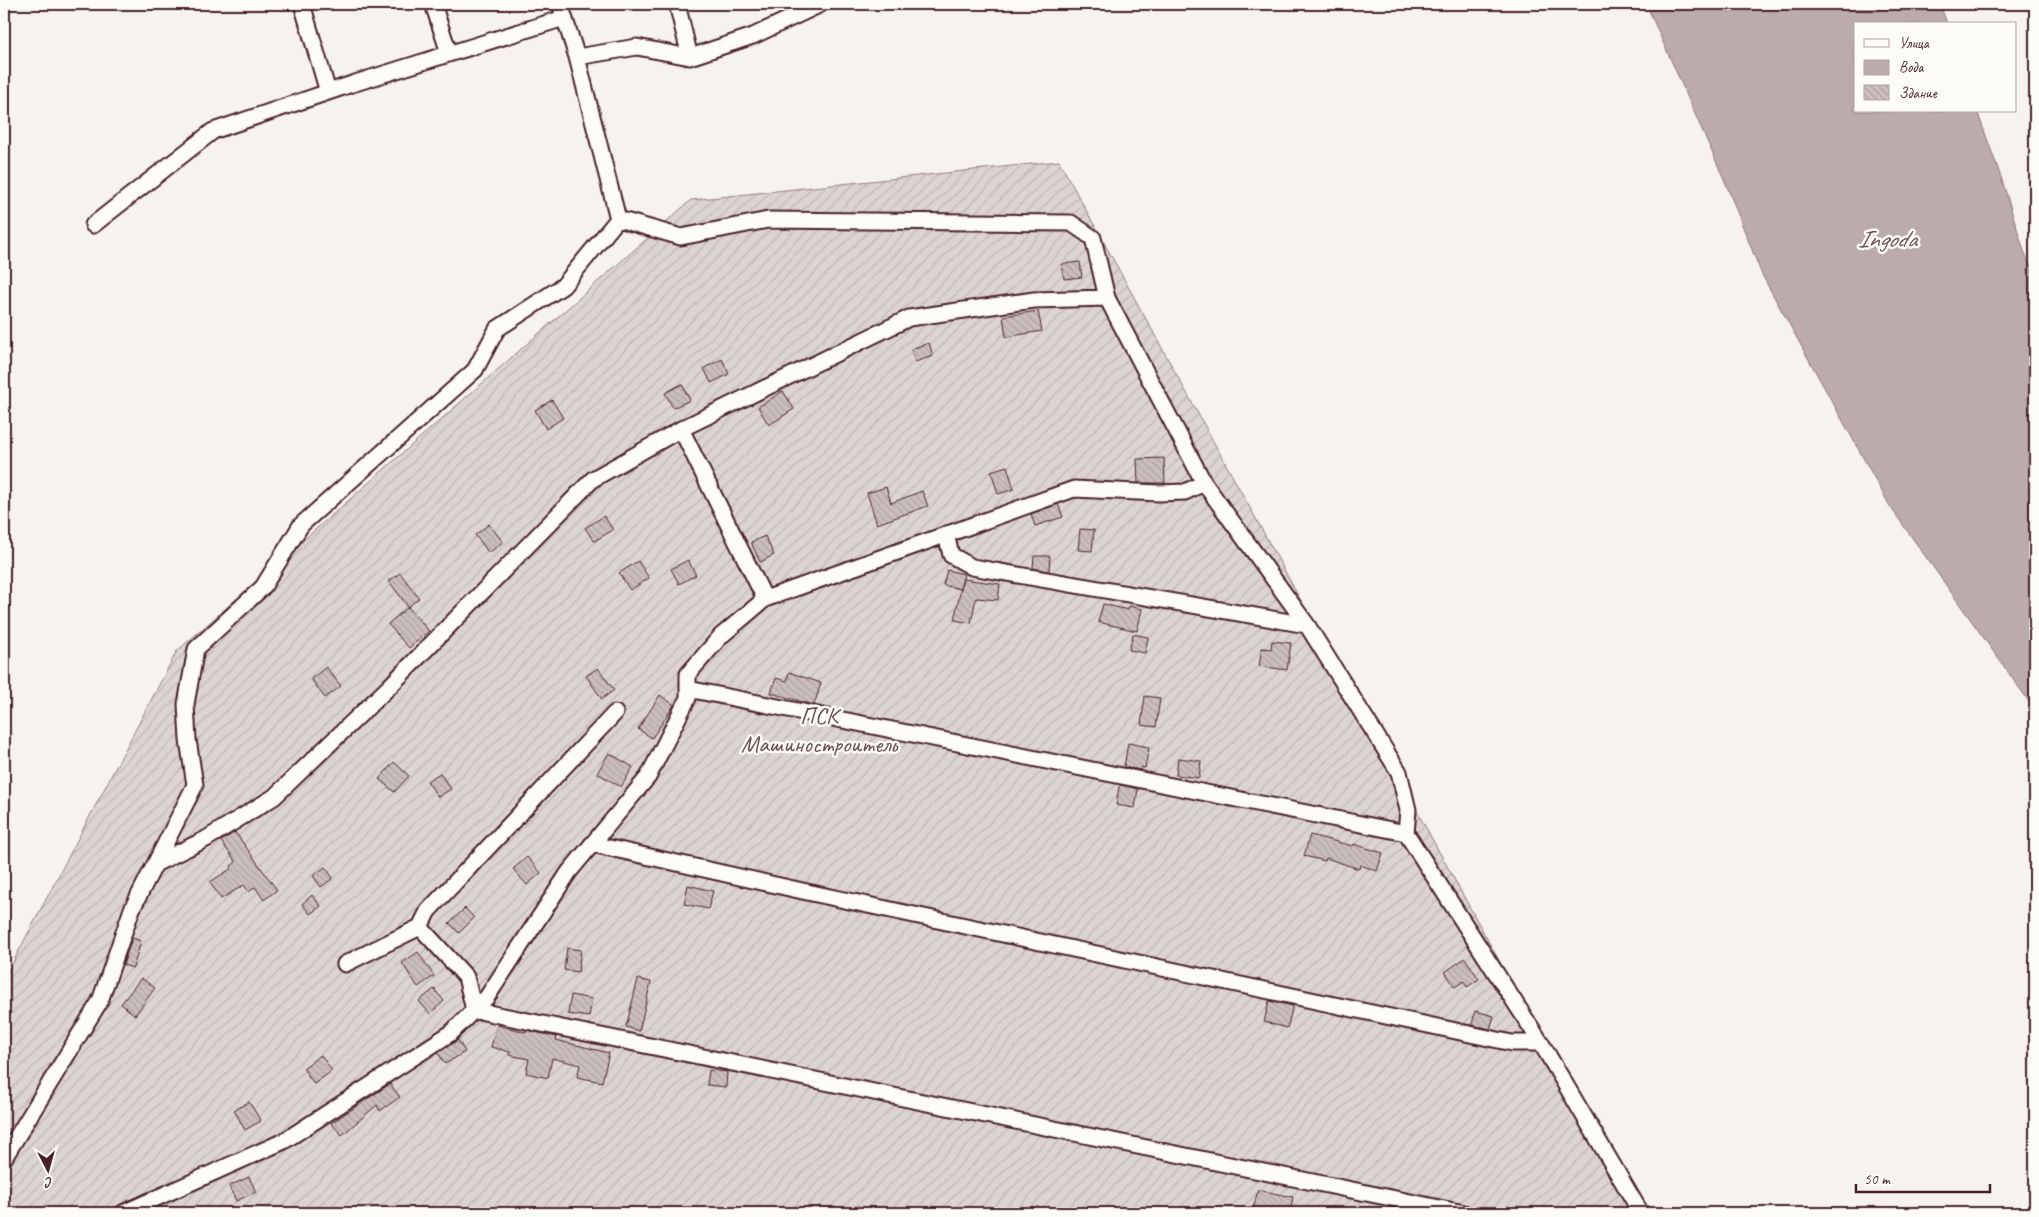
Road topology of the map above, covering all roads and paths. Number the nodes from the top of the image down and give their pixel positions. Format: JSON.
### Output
{"nodes":[{"id":1,"x":302,"y":4,"type":"edge"},
{"id":2,"x":433,"y":4,"type":"edge"},
{"id":3,"x":677,"y":4,"type":"edge"},
{"id":4,"x":816,"y":5,"type":"edge"},
{"id":5,"x":562,"y":11,"type":"edge"},
{"id":6,"x":449,"y":54,"type":"junction"},
{"id":7,"x":576,"y":57,"type":"junction"},
{"id":8,"x":690,"y":57,"type":"junction"},
{"id":9,"x":328,"y":92,"type":"junction"},
{"id":10,"x":618,"y":219,"type":"junction"},
{"id":11,"x":93,"y":225,"type":"dead end"},
{"id":12,"x":1107,"y":298,"type":"junction"},
{"id":13,"x":681,"y":429,"type":"junction"},
{"id":14,"x":1204,"y":483,"type":"junction"},
{"id":15,"x":946,"y":534,"type":"junction"},
{"id":16,"x":765,"y":599,"type":"junction"},
{"id":17,"x":1307,"y":625,"type":"junction"},
{"id":18,"x":688,"y":689,"type":"junction"},
{"id":19,"x":615,"y":713,"type":"dead end"},
{"id":20,"x":1406,"y":833,"type":"junction"},
{"id":21,"x":592,"y":844,"type":"junction"},
{"id":22,"x":155,"y":864,"type":"junction"},
{"id":23,"x":420,"y":927,"type":"junction"},
{"id":24,"x":345,"y":964,"type":"dead end"},
{"id":25,"x":474,"y":1010,"type":"junction"},
{"id":26,"x":1541,"y":1043,"type":"junction"},
{"id":27,"x":4,"y":1158,"type":"edge"},
{"id":28,"x":123,"y":1213,"type":"edge"},
{"id":29,"x":1464,"y":1213,"type":"edge"},
{"id":30,"x":1641,"y":1213,"type":"edge"}],
"edges":[{"from":1,"to":9,"type":"street"},
{"from":2,"to":6,"type":"street"},
{"from":3,"to":8,"type":"street"},
{"from":4,"to":8,"type":"street"},
{"from":5,"to":6,"type":"street"},
{"from":5,"to":7,"type":"street"},
{"from":6,"to":9,"type":"street"},
{"from":7,"to":8,"type":"street"},
{"from":7,"to":10,"type":"street"},
{"from":9,"to":11,"type":"street"},
{"from":10,"to":12,"type":"street"},
{"from":10,"to":22,"type":"street"},
{"from":12,"to":13,"type":"street"},
{"from":12,"to":14,"type":"street"},
{"from":13,"to":16,"type":"street"},
{"from":13,"to":22,"type":"street"},
{"from":14,"to":15,"type":"street"},
{"from":14,"to":17,"type":"street"},
{"from":15,"to":16,"type":"street"},
{"from":15,"to":17,"type":"street"},
{"from":16,"to":18,"type":"street"},
{"from":17,"to":20,"type":"street"},
{"from":18,"to":20,"type":"street"},
{"from":18,"to":21,"type":"street"},
{"from":19,"to":23,"type":"street"},
{"from":20,"to":26,"type":"street"},
{"from":21,"to":25,"type":"street"},
{"from":21,"to":26,"type":"street"},
{"from":22,"to":27,"type":"street"},
{"from":23,"to":24,"type":"street"},
{"from":23,"to":25,"type":"street"},
{"from":25,"to":28,"type":"street"},
{"from":25,"to":29,"type":"street"},
{"from":26,"to":30,"type":"street"}]}
